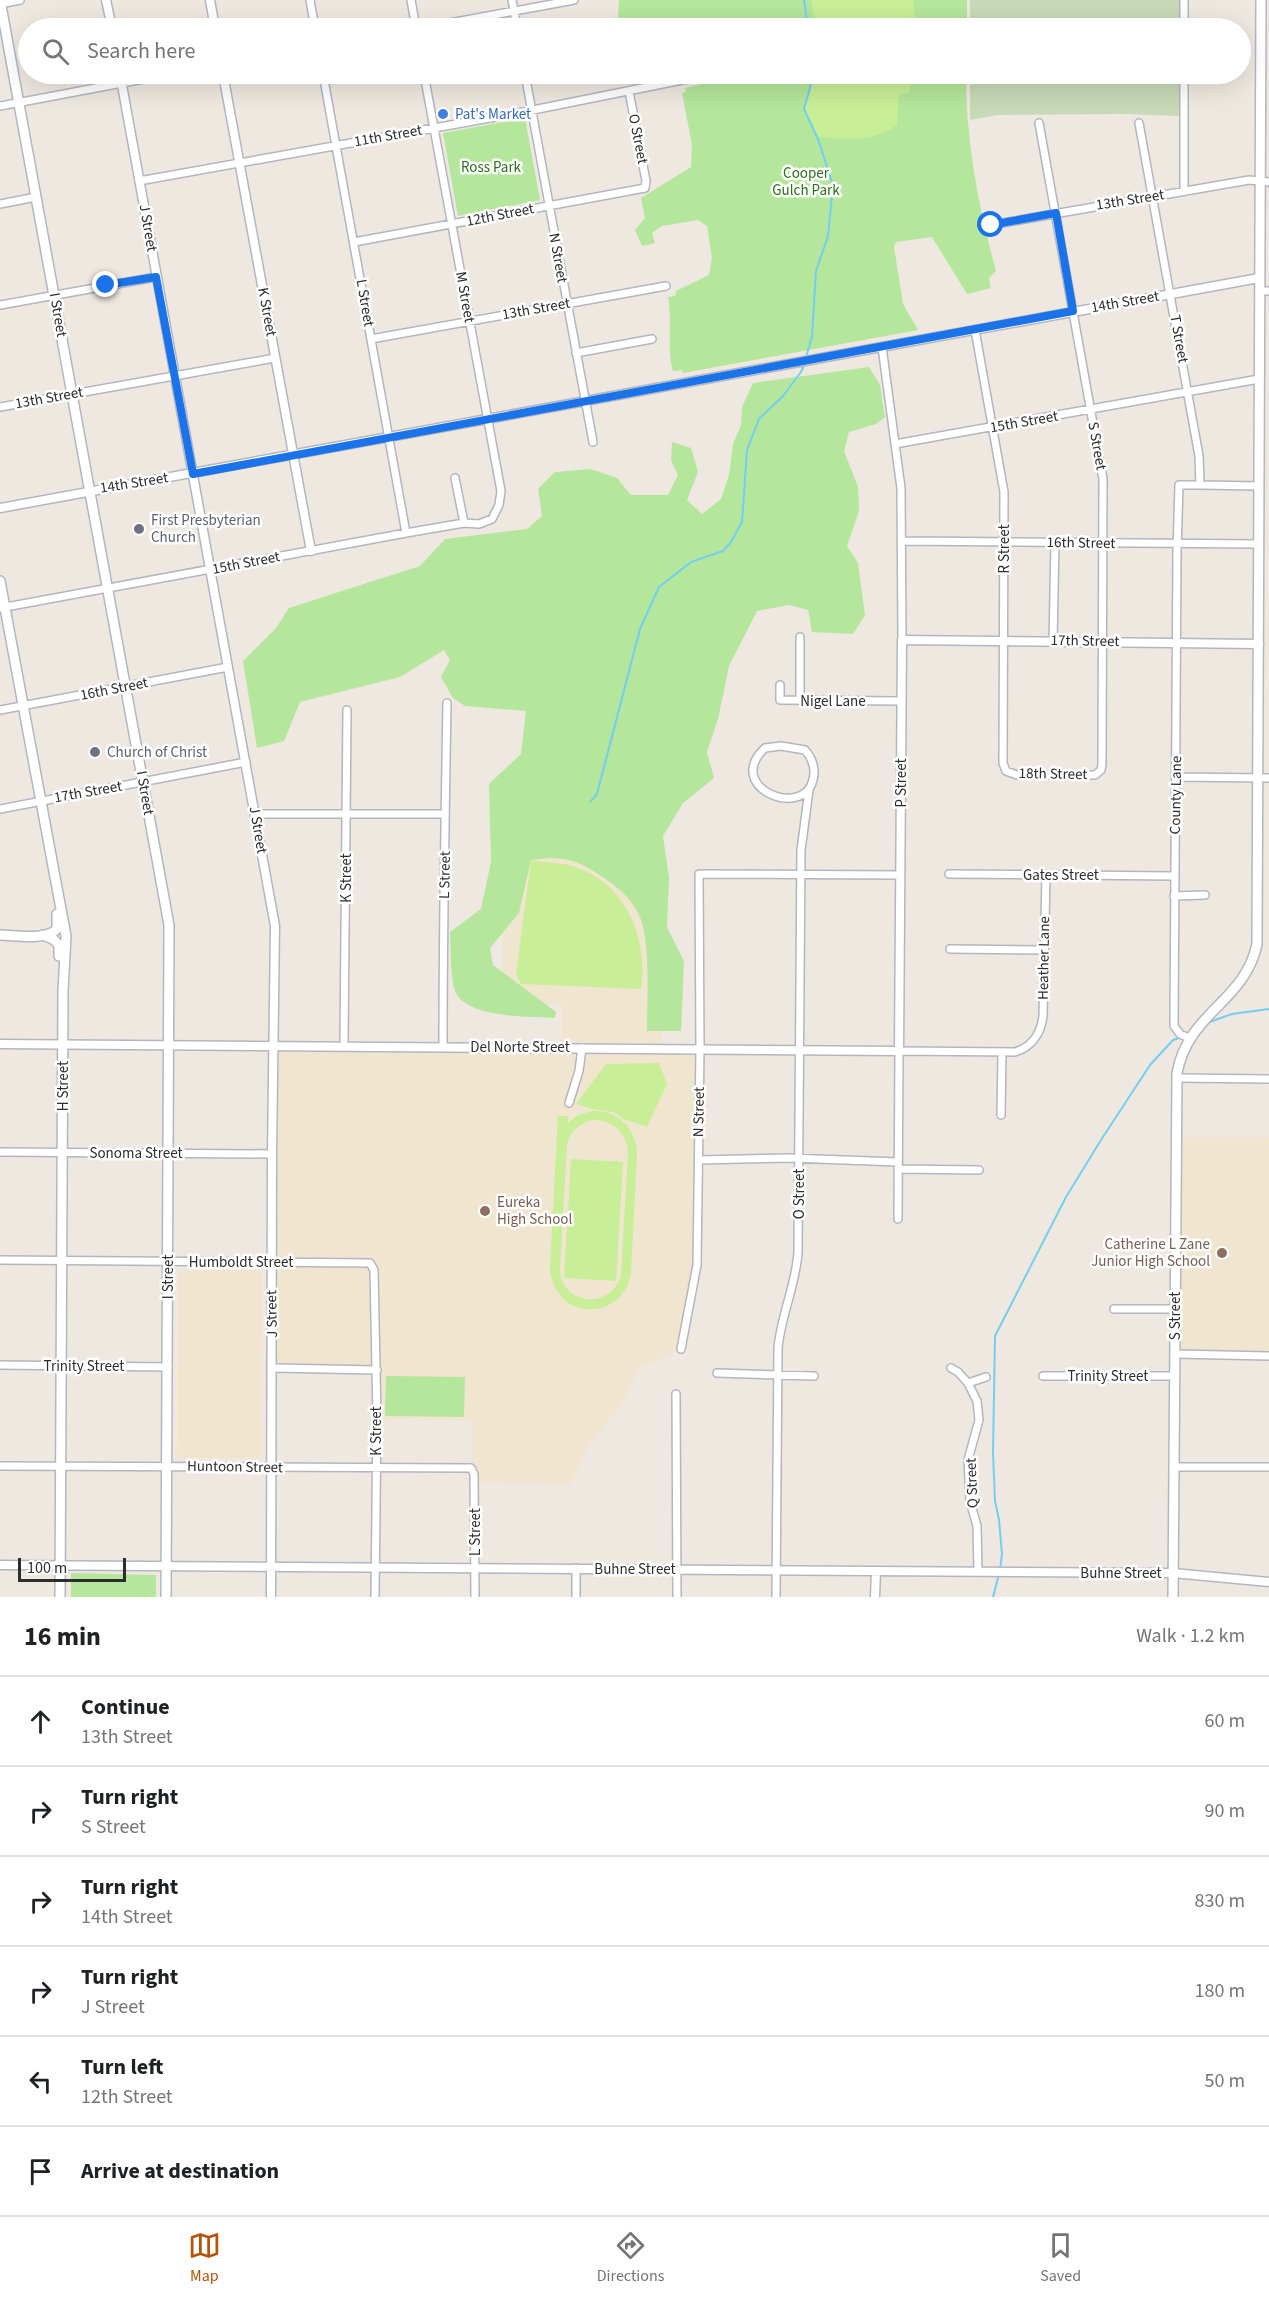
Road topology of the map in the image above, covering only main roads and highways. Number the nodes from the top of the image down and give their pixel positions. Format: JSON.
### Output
{"nodes":[{"id":1,"x":1261,"y":0,"type":"edge"},
{"id":2,"x":0,"y":2,"type":"edge"},
{"id":3,"x":1265,"y":181,"type":"edge"},
{"id":4,"x":1264,"y":291,"type":"edge"},
{"id":5,"x":1262,"y":488,"type":"edge"},
{"id":6,"x":0,"y":581,"type":"edge"},
{"id":7,"x":2,"y":607,"type":"edge"},
{"id":8,"x":1264,"y":644,"type":"edge"},
{"id":9,"x":55,"y":880,"type":"junction"},
{"id":10,"x":0,"y":935,"type":"edge"},
{"id":11,"x":44,"y":935,"type":"junction"},
{"id":12,"x":63,"y":982,"type":"junction"},
{"id":13,"x":60,"y":1597,"type":"edge"},
{"id":14,"x":166,"y":1597,"type":"edge"},
{"id":15,"x":1173,"y":1597,"type":"edge"}],
"edges":[{"from":1,"to":3,"type":"main road"},
{"from":2,"to":14,"type":"main road","name":"I Street"},
{"from":3,"to":4,"type":"main road"},
{"from":4,"to":5,"type":"main road"},
{"from":5,"to":8,"type":"main road"},
{"from":6,"to":7,"type":"main road","name":"H Street"},
{"from":7,"to":9,"type":"main road","name":"H Street"},
{"from":8,"to":15,"type":"main road","name":"S Street"},
{"from":9,"to":11,"type":"main road"},
{"from":9,"to":12,"type":"main road","name":"H Street"},
{"from":10,"to":11,"type":"main road"},
{"from":11,"to":12,"type":"main road"},
{"from":12,"to":13,"type":"main road","name":"H Street"}]}
